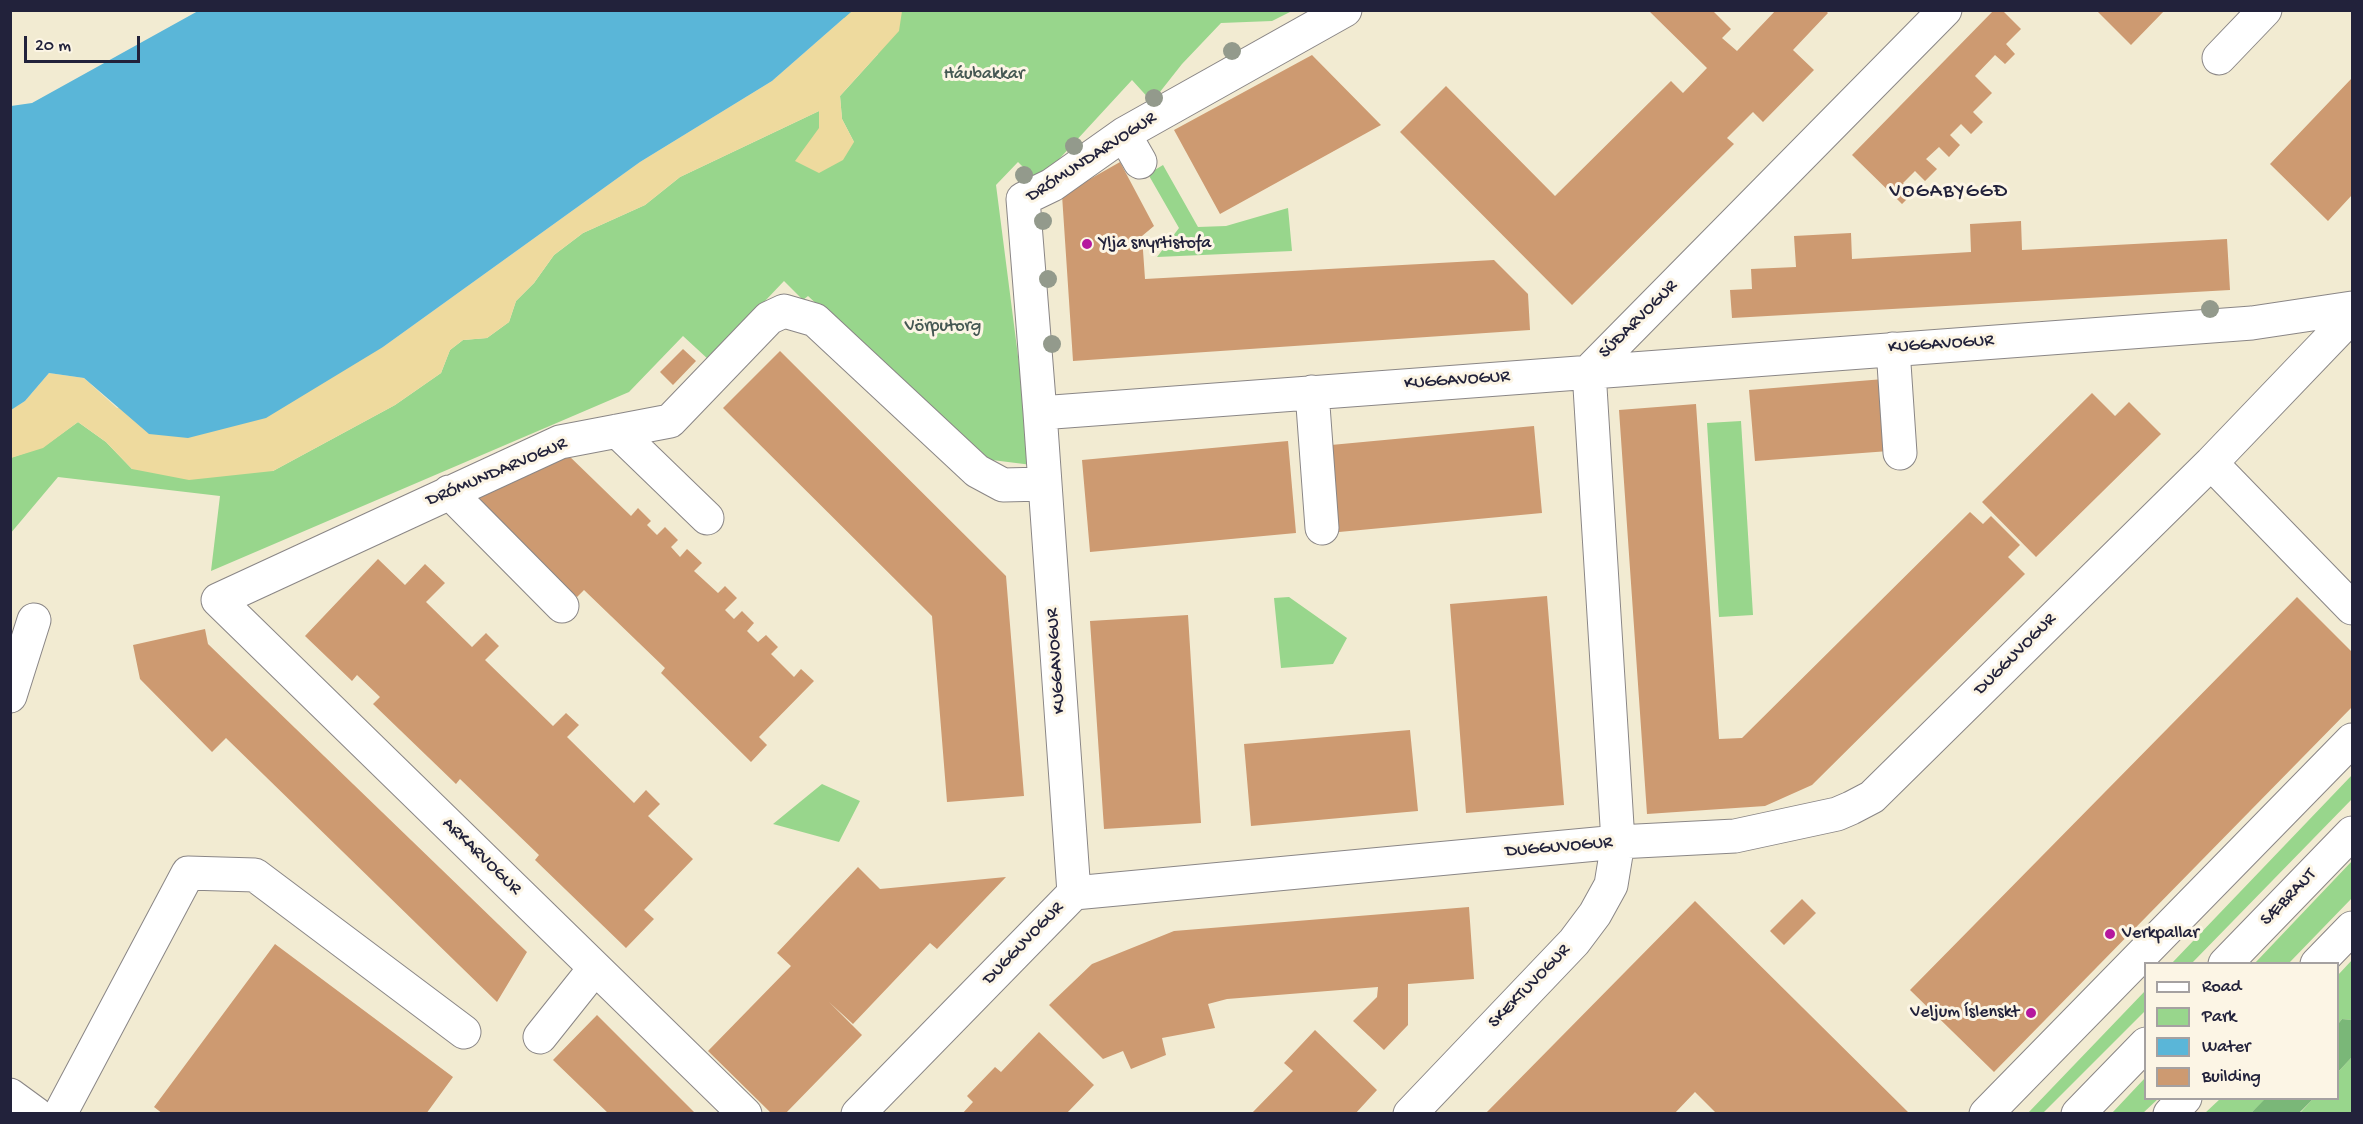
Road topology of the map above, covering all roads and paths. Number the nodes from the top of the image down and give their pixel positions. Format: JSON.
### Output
{"nodes":[{"id":1,"x":1345,"y":10,"type":"edge"},
{"id":2,"x":1945,"y":10,"type":"edge"},
{"id":3,"x":2265,"y":10,"type":"edge"},
{"id":4,"x":2219,"y":58,"type":"dead end"},
{"id":5,"x":1124,"y":134,"type":"junction"},
{"id":6,"x":1140,"y":162,"type":"dead end"},
{"id":7,"x":2352,"y":308,"type":"edge"},
{"id":8,"x":2352,"y":316,"type":"edge"},
{"id":9,"x":1893,"y":349,"type":"junction"},
{"id":10,"x":1589,"y":371,"type":"junction"},
{"id":11,"x":1312,"y":392,"type":"junction"},
{"id":12,"x":1040,"y":413,"type":"junction"},
{"id":13,"x":617,"y":431,"type":"junction"},
{"id":14,"x":1900,"y":453,"type":"dead end"},
{"id":15,"x":2211,"y":463,"type":"junction"},
{"id":16,"x":1046,"y":484,"type":"junction"},
{"id":17,"x":450,"y":492,"type":"junction"},
{"id":18,"x":707,"y":518,"type":"dead end"},
{"id":19,"x":1322,"y":528,"type":"dead end"},
{"id":20,"x":218,"y":600,"type":"joint"},
{"id":21,"x":562,"y":606,"type":"dead end"},
{"id":22,"x":2352,"y":608,"type":"edge"},
{"id":23,"x":34,"y":620,"type":"dead end"},
{"id":24,"x":10,"y":696,"type":"edge"},
{"id":25,"x":2352,"y":740,"type":"edge"},
{"id":26,"x":2352,"y":833,"type":"edge"},
{"id":27,"x":1618,"y":842,"type":"junction"},
{"id":28,"x":1074,"y":893,"type":"junction"},
{"id":29,"x":2352,"y":928,"type":"edge"},
{"id":30,"x":2226,"y":962,"type":"edge"},
{"id":31,"x":2319,"y":962,"type":"edge"},
{"id":32,"x":595,"y":968,"type":"junction"},
{"id":33,"x":464,"y":1032,"type":"dead end"},
{"id":34,"x":540,"y":1037,"type":"dead end"},
{"id":35,"x":2144,"y":1045,"type":"edge"},
{"id":36,"x":10,"y":1095,"type":"edge"},
{"id":37,"x":2183,"y":1100,"type":"edge"},
{"id":38,"x":868,"y":1110,"type":"edge"},
{"id":39,"x":36,"y":1113,"type":"edge"},
{"id":40,"x":60,"y":1113,"type":"edge"},
{"id":41,"x":745,"y":1113,"type":"edge"},
{"id":42,"x":1410,"y":1113,"type":"edge"},
{"id":43,"x":1986,"y":1113,"type":"edge"},
{"id":44,"x":2078,"y":1113,"type":"edge"},
{"id":45,"x":2170,"y":1113,"type":"edge"}],
"edges":[{"from":1,"to":5,"type":"main road","name":"DRÓMUNDARVOGUR"},
{"from":2,"to":10,"type":"main road","name":"SÚÐARVOGUR"},
{"from":3,"to":4,"type":"main road"},
{"from":5,"to":6,"type":"main road"},
{"from":5,"to":12,"type":"main road","name":"DRÓMUNDARVOGUR"},
{"from":7,"to":9,"type":"main road","name":"KUGGAVOGUR"},
{"from":8,"to":15,"type":"main road","name":"DUGGUVOGUR"},
{"from":9,"to":10,"type":"main road","name":"KUGGAVOGUR"},
{"from":9,"to":14,"type":"main road"},
{"from":10,"to":11,"type":"main road","name":"KUGGAVOGUR"},
{"from":10,"to":27,"type":"main road","name":"SÚÐARVOGUR"},
{"from":11,"to":12,"type":"main road","name":"KUGGAVOGUR"},
{"from":11,"to":19,"type":"main road"},
{"from":12,"to":16,"type":"main road","name":"KUGGAVOGUR"},
{"from":13,"to":16,"type":"main road","name":"DRÓMUNDARVOGUR"},
{"from":13,"to":17,"type":"main road","name":"DRÓMUNDARVOGUR"},
{"from":13,"to":18,"type":"main road"},
{"from":15,"to":22,"type":"main road"},
{"from":15,"to":27,"type":"main road","name":"DUGGUVOGUR"},
{"from":16,"to":28,"type":"main road","name":"KUGGAVOGUR"},
{"from":17,"to":20,"type":"main road","name":"DRÓMUNDARVOGUR"},
{"from":17,"to":21,"type":"main road"},
{"from":20,"to":32,"type":"main road","name":"ARKARVOGUR"},
{"from":23,"to":24,"type":"main road"},
{"from":25,"to":43,"type":"main road"},
{"from":26,"to":30,"type":"main road","name":"SÆBRAUT"},
{"from":27,"to":28,"type":"main road","name":"DUGGUVOGUR"},
{"from":27,"to":42,"type":"main road","name":"SKEKTUVOGUR"},
{"from":28,"to":38,"type":"main road","name":"DUGGUVOGUR"},
{"from":29,"to":31,"type":"main road"},
{"from":32,"to":34,"type":"main road"},
{"from":32,"to":41,"type":"main road","name":"ARKARVOGUR"},
{"from":33,"to":40,"type":"main road"},
{"from":35,"to":44,"type":"main road"},
{"from":36,"to":39,"type":"main road"},
{"from":37,"to":45,"type":"main road"}]}
